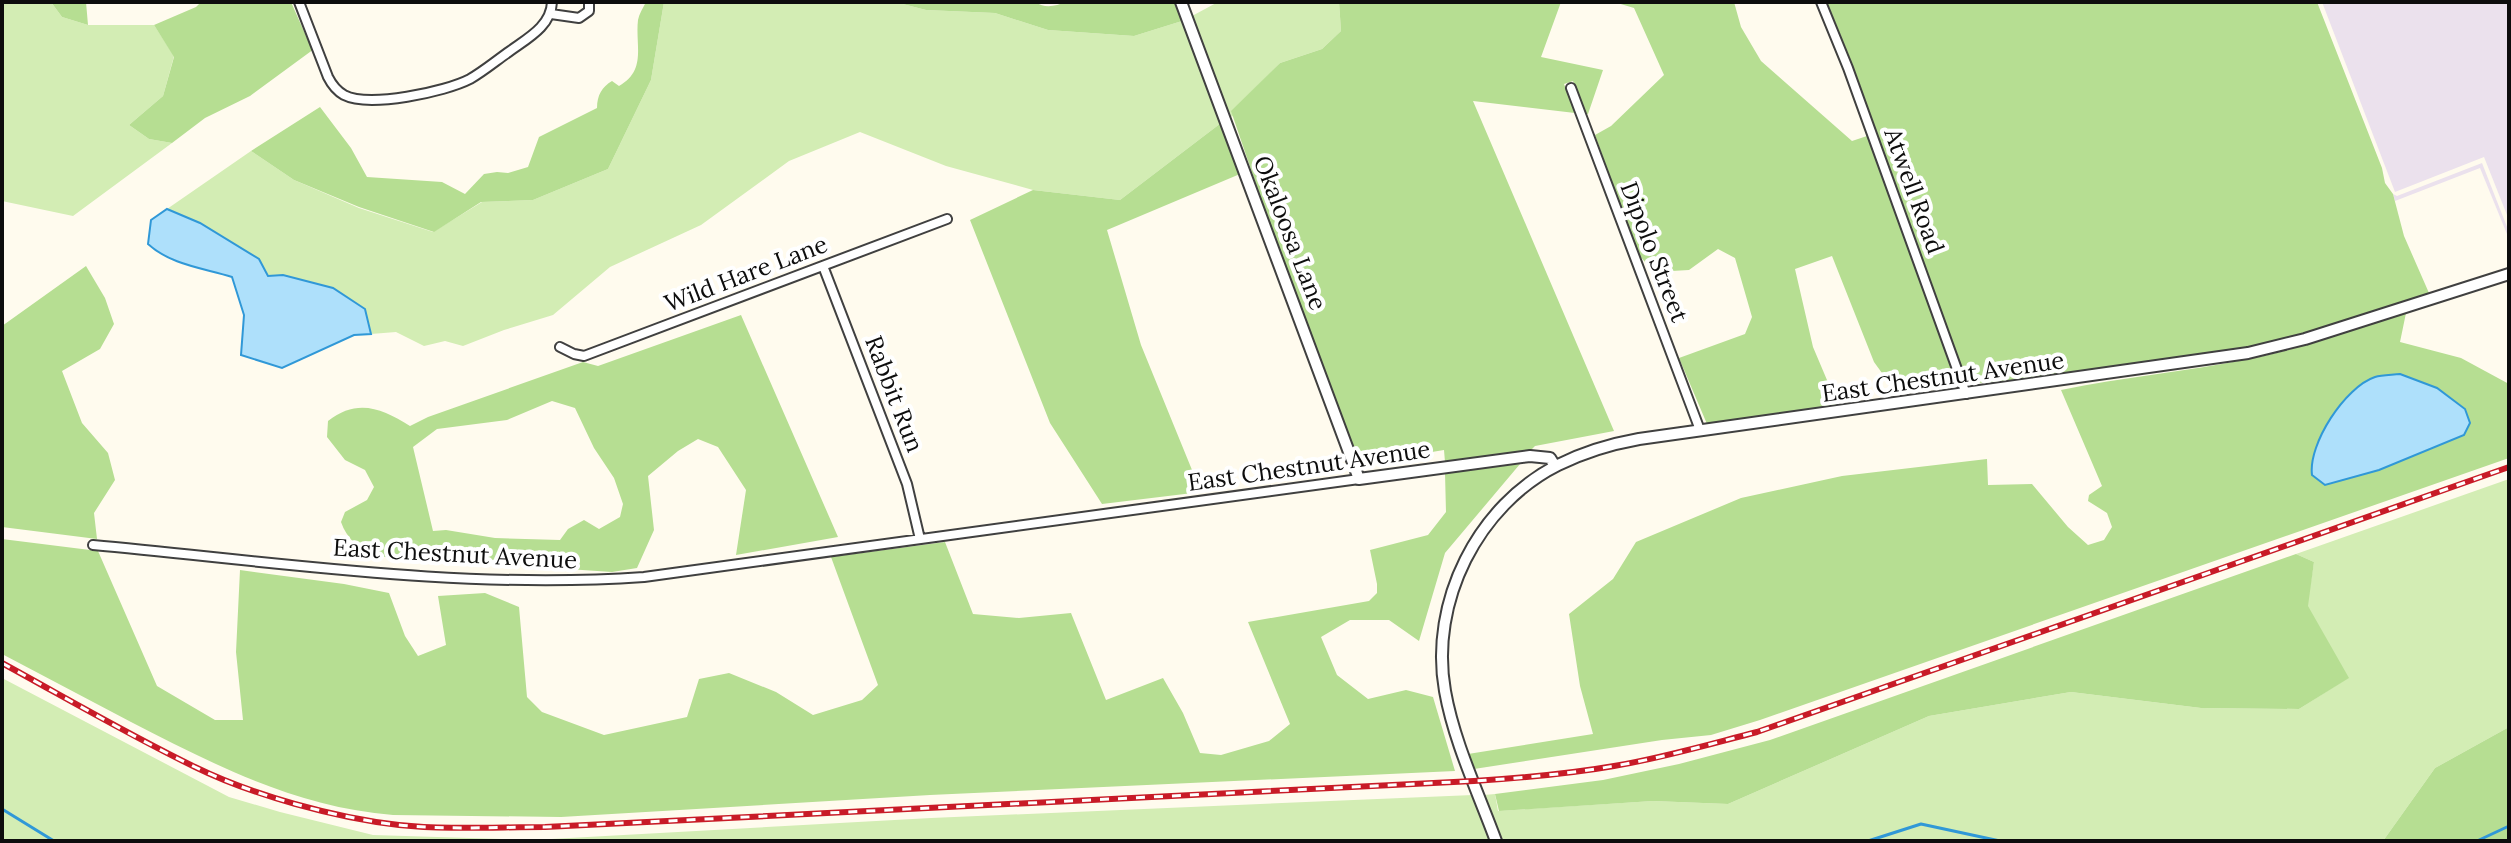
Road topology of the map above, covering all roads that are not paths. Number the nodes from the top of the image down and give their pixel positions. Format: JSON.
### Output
{"nodes":[{"id":1,"x":299,"y":2,"type":"edge"},
{"id":2,"x":552,"y":2,"type":"edge"},
{"id":3,"x":589,"y":2,"type":"edge"},
{"id":4,"x":1181,"y":2,"type":"edge"},
{"id":5,"x":1821,"y":2,"type":"edge"},
{"id":6,"x":551,"y":14,"type":"junction"},
{"id":7,"x":1571,"y":88,"type":"dead end"},
{"id":8,"x":947,"y":219,"type":"dead end"},
{"id":9,"x":823,"y":266,"type":"junction"},
{"id":10,"x":2509,"y":274,"type":"edge"},
{"id":11,"x":560,"y":347,"type":"dead end"},
{"id":12,"x":1966,"y":394,"type":"junction"},
{"id":13,"x":1700,"y":430,"type":"junction"},
{"id":14,"x":1555,"y":466,"type":"junction"},
{"id":15,"x":1359,"y":479,"type":"junction"},
{"id":16,"x":920,"y":539,"type":"junction"},
{"id":17,"x":93,"y":545,"type":"dead end"},
{"id":18,"x":1496,"y":841,"type":"edge"}],
"edges":[{"from":1,"to":6,"type":"street"},
{"from":2,"to":6,"type":"street"},
{"from":3,"to":6,"type":"street"},
{"from":4,"to":15,"type":"street","name":"Okaloosa Lane"},
{"from":5,"to":12,"type":"street","name":"Atwell Road"},
{"from":7,"to":13,"type":"street","name":"Dipolo Street"},
{"from":8,"to":9,"type":"street","name":"Wild Hare Lane"},
{"from":9,"to":11,"type":"street","name":"Wild Hare Lane"},
{"from":9,"to":16,"type":"street","name":"Rabbit Run"},
{"from":10,"to":12,"type":"street","name":"East Chestnut Avenue"},
{"from":12,"to":13,"type":"street","name":"East Chestnut Avenue"},
{"from":13,"to":14,"type":"street","name":"East Chestnut Avenue"},
{"from":14,"to":15,"type":"street","name":"East Chestnut Avenue"},
{"from":14,"to":18,"type":"street"},
{"from":15,"to":16,"type":"street","name":"East Chestnut Avenue"},
{"from":16,"to":17,"type":"street","name":"East Chestnut Avenue"}]}
